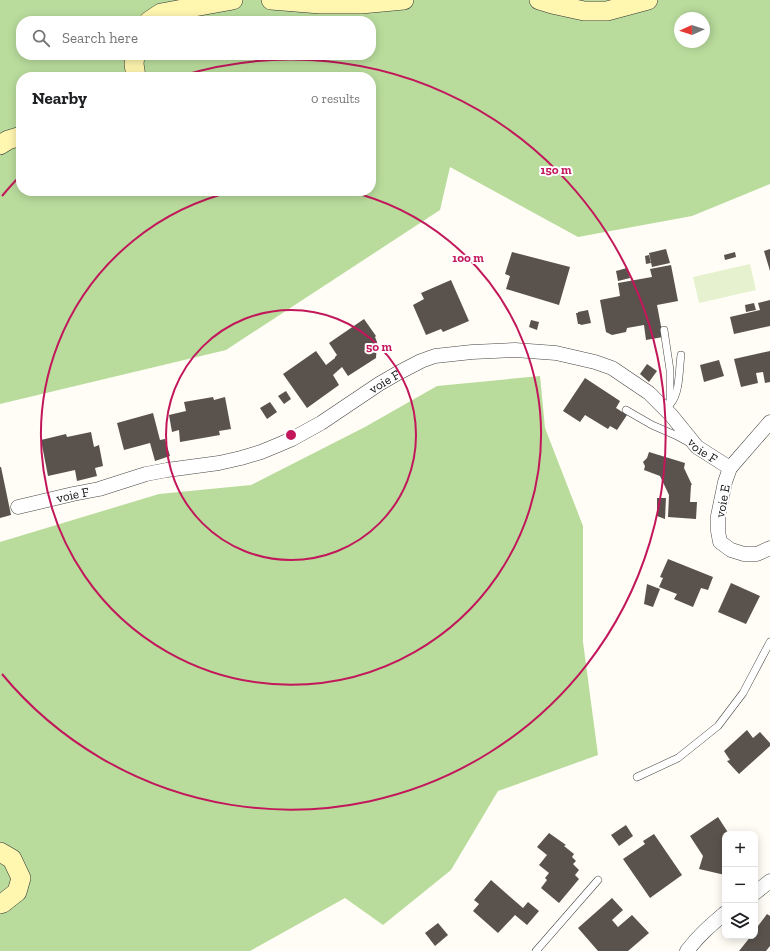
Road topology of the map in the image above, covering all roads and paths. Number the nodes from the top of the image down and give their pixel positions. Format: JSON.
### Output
{"nodes":[{"id":1,"x":233,"y":0,"type":"edge"},
{"id":2,"x":271,"y":0,"type":"edge"},
{"id":3,"x":404,"y":0,"type":"edge"},
{"id":4,"x":538,"y":0,"type":"edge"},
{"id":5,"x":648,"y":0,"type":"edge"},
{"id":6,"x":157,"y":16,"type":"edge"},
{"id":7,"x":134,"y":60,"type":"edge"},
{"id":8,"x":135,"y":72,"type":"edge"},
{"id":9,"x":16,"y":138,"type":"edge"},
{"id":10,"x":0,"y":145,"type":"edge"},
{"id":11,"x":664,"y":330,"type":"dead end"},
{"id":12,"x":681,"y":355,"type":"dead end"},
{"id":13,"x":668,"y":407,"type":"junction"},
{"id":14,"x":626,"y":410,"type":"dead end"},
{"id":15,"x":770,"y":422,"type":"edge"},
{"id":16,"x":697,"y":447,"type":"junction"},
{"id":17,"x":730,"y":468,"type":"junction"},
{"id":18,"x":18,"y":507,"type":"dead end"},
{"id":19,"x":770,"y":548,"type":"edge"},
{"id":20,"x":770,"y":642,"type":"edge"},
{"id":21,"x":637,"y":777,"type":"dead end"},
{"id":22,"x":0,"y":852,"type":"edge"},
{"id":23,"x":598,"y":880,"type":"dead end"},
{"id":24,"x":770,"y":881,"type":"edge"},
{"id":25,"x":758,"y":891,"type":"edge"},
{"id":26,"x":0,"y":904,"type":"edge"},
{"id":27,"x":722,"y":915,"type":"edge"},
{"id":28,"x":536,"y":951,"type":"edge"},
{"id":29,"x":687,"y":951,"type":"edge"}],
"edges":[{"from":1,"to":6,"type":"street"},
{"from":2,"to":3,"type":"street"},
{"from":4,"to":5,"type":"street"},
{"from":7,"to":8,"type":"street"},
{"from":9,"to":10,"type":"street"},
{"from":11,"to":13,"type":"lane"},
{"from":12,"to":13,"type":"lane"},
{"from":13,"to":16,"type":"street","name":"voie F"},
{"from":13,"to":18,"type":"street","name":"voie F"},
{"from":14,"to":16,"type":"lane"},
{"from":15,"to":17,"type":"street","name":"voie E"},
{"from":16,"to":17,"type":"street","name":"voie F"},
{"from":17,"to":19,"type":"street","name":"voie E"},
{"from":20,"to":21,"type":"lane"},
{"from":22,"to":26,"type":"street"},
{"from":23,"to":28,"type":"lane"},
{"from":24,"to":25,"type":"street"},
{"from":27,"to":29,"type":"street"}]}
